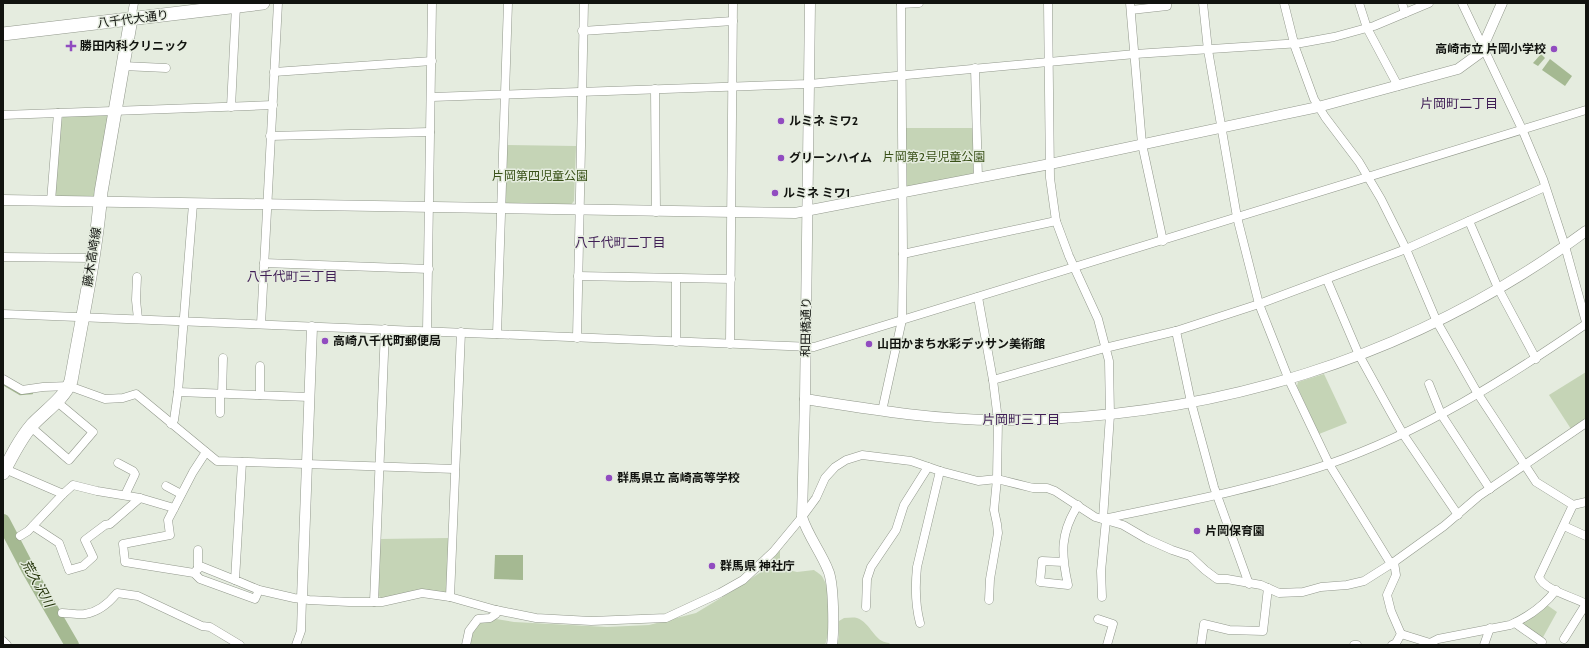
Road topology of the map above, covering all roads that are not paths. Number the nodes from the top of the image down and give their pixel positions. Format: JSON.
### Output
{"nodes":[{"id":1,"x":134,"y":3,"type":"edge"},
{"id":2,"x":263,"y":3,"type":"edge"},
{"id":3,"x":278,"y":3,"type":"edge"},
{"id":4,"x":432,"y":3,"type":"edge"},
{"id":5,"x":508,"y":3,"type":"edge"},
{"id":6,"x":584,"y":3,"type":"edge"},
{"id":7,"x":733,"y":3,"type":"edge"},
{"id":8,"x":810,"y":3,"type":"edge"},
{"id":9,"x":919,"y":3,"type":"edge"},
{"id":10,"x":1048,"y":3,"type":"edge"},
{"id":11,"x":1167,"y":3,"type":"edge"},
{"id":12,"x":1203,"y":3,"type":"edge"},
{"id":13,"x":1284,"y":3,"type":"edge"},
{"id":14,"x":1359,"y":3,"type":"edge"},
{"id":15,"x":1402,"y":3,"type":"edge"},
{"id":16,"x":1429,"y":3,"type":"edge"},
{"id":17,"x":1462,"y":3,"type":"edge"},
{"id":18,"x":1502,"y":3,"type":"edge"},
{"id":19,"x":901,"y":4,"type":"edge"},
{"id":20,"x":207,"y":6,"type":"edge"},
{"id":21,"x":236,"y":6,"type":"junction"},
{"id":22,"x":1131,"y":6,"type":"edge"},
{"id":23,"x":1405,"y":13,"type":"junction"},
{"id":24,"x":131,"y":19,"type":"junction"},
{"id":25,"x":733,"y":21,"type":"junction"},
{"id":26,"x":1367,"y":28,"type":"junction"},
{"id":27,"x":582,"y":31,"type":"junction"},
{"id":28,"x":3,"y":34,"type":"edge"},
{"id":29,"x":1294,"y":42,"type":"junction"},
{"id":30,"x":1483,"y":48,"type":"junction"},
{"id":31,"x":1208,"y":50,"type":"junction"},
{"id":32,"x":1135,"y":54,"type":"junction"},
{"id":33,"x":432,"y":62,"type":"junction"},
{"id":34,"x":1048,"y":62,"type":"junction"},
{"id":35,"x":123,"y":66,"type":"junction"},
{"id":36,"x":166,"y":68,"type":"dead end"},
{"id":37,"x":975,"y":68,"type":"junction"},
{"id":38,"x":274,"y":72,"type":"junction"},
{"id":39,"x":901,"y":75,"type":"junction"},
{"id":40,"x":809,"y":84,"type":"junction"},
{"id":41,"x":1398,"y":86,"type":"junction"},
{"id":42,"x":732,"y":87,"type":"junction"},
{"id":43,"x":655,"y":89,"type":"junction"},
{"id":44,"x":581,"y":92,"type":"junction"},
{"id":45,"x":505,"y":95,"type":"junction"},
{"id":46,"x":432,"y":97,"type":"junction"},
{"id":47,"x":273,"y":105,"type":"junction"},
{"id":48,"x":232,"y":107,"type":"junction"},
{"id":49,"x":1318,"y":107,"type":"junction"},
{"id":50,"x":1586,"y":110,"type":"edge"},
{"id":51,"x":116,"y":111,"type":"junction"},
{"id":52,"x":58,"y":113,"type":"junction"},
{"id":53,"x":3,"y":116,"type":"edge"},
{"id":54,"x":1221,"y":128,"type":"junction"},
{"id":55,"x":1522,"y":129,"type":"junction"},
{"id":56,"x":430,"y":132,"type":"junction"},
{"id":57,"x":270,"y":136,"type":"junction"},
{"id":58,"x":1142,"y":144,"type":"junction"},
{"id":59,"x":1050,"y":164,"type":"junction"},
{"id":60,"x":1367,"y":176,"type":"junction"},
{"id":61,"x":978,"y":178,"type":"junction"},
{"id":62,"x":1545,"y":187,"type":"junction"},
{"id":63,"x":902,"y":194,"type":"junction"},
{"id":64,"x":3,"y":200,"type":"edge"},
{"id":65,"x":51,"y":201,"type":"junction"},
{"id":66,"x":100,"y":202,"type":"junction"},
{"id":67,"x":193,"y":204,"type":"junction"},
{"id":68,"x":267,"y":205,"type":"junction"},
{"id":69,"x":430,"y":208,"type":"junction"},
{"id":70,"x":501,"y":209,"type":"junction"},
{"id":71,"x":579,"y":210,"type":"junction"},
{"id":72,"x":807,"y":211,"type":"junction"},
{"id":73,"x":656,"y":212,"type":"junction"},
{"id":74,"x":731,"y":213,"type":"junction"},
{"id":75,"x":1237,"y":217,"type":"junction"},
{"id":76,"x":1056,"y":221,"type":"junction"},
{"id":77,"x":1469,"y":221,"type":"junction"},
{"id":78,"x":1586,"y":231,"type":"edge"},
{"id":79,"x":1163,"y":241,"type":"junction"},
{"id":80,"x":1565,"y":246,"type":"junction"},
{"id":81,"x":1406,"y":249,"type":"junction"},
{"id":82,"x":903,"y":254,"type":"junction"},
{"id":83,"x":3,"y":256,"type":"edge"},
{"id":84,"x":92,"y":258,"type":"junction"},
{"id":85,"x":264,"y":263,"type":"junction"},
{"id":86,"x":1074,"y":268,"type":"junction"},
{"id":87,"x":429,"y":269,"type":"junction"},
{"id":88,"x":578,"y":276,"type":"junction"},
{"id":89,"x":137,"y":278,"type":"dead end"},
{"id":90,"x":676,"y":279,"type":"junction"},
{"id":91,"x":731,"y":279,"type":"junction"},
{"id":92,"x":1327,"y":280,"type":"junction"},
{"id":93,"x":1498,"y":288,"type":"junction"},
{"id":94,"x":978,"y":297,"type":"junction"},
{"id":95,"x":1259,"y":304,"type":"junction"},
{"id":96,"x":3,"y":314,"type":"edge"},
{"id":97,"x":82,"y":317,"type":"junction"},
{"id":98,"x":138,"y":319,"type":"junction"},
{"id":99,"x":902,"y":320,"type":"junction"},
{"id":100,"x":184,"y":321,"type":"junction"},
{"id":101,"x":1437,"y":322,"type":"junction"},
{"id":102,"x":1586,"y":323,"type":"edge"},
{"id":103,"x":261,"y":324,"type":"junction"},
{"id":104,"x":312,"y":327,"type":"junction"},
{"id":105,"x":385,"y":329,"type":"junction"},
{"id":106,"x":427,"y":331,"type":"junction"},
{"id":107,"x":1176,"y":331,"type":"junction"},
{"id":108,"x":461,"y":332,"type":"junction"},
{"id":109,"x":497,"y":334,"type":"junction"},
{"id":110,"x":577,"y":338,"type":"junction"},
{"id":111,"x":676,"y":342,"type":"junction"},
{"id":112,"x":730,"y":344,"type":"junction"},
{"id":113,"x":806,"y":348,"type":"junction"},
{"id":114,"x":1105,"y":348,"type":"junction"},
{"id":115,"x":1359,"y":355,"type":"junction"},
{"id":116,"x":223,"y":358,"type":"dead end"},
{"id":117,"x":1536,"y":358,"type":"junction"},
{"id":118,"x":260,"y":366,"type":"dead end"},
{"id":119,"x":3,"y":379,"type":"edge"},
{"id":120,"x":993,"y":380,"type":"junction"},
{"id":121,"x":1289,"y":380,"type":"junction"},
{"id":122,"x":1429,"y":384,"type":"dead end"},
{"id":123,"x":69,"y":386,"type":"junction"},
{"id":124,"x":178,"y":392,"type":"junction"},
{"id":125,"x":221,"y":394,"type":"junction"},
{"id":126,"x":1478,"y":394,"type":"junction"},
{"id":127,"x":260,"y":395,"type":"junction"},
{"id":128,"x":309,"y":397,"type":"junction"},
{"id":129,"x":805,"y":399,"type":"junction"},
{"id":130,"x":56,"y":401,"type":"junction"},
{"id":131,"x":1191,"y":402,"type":"junction"},
{"id":132,"x":882,"y":411,"type":"junction"},
{"id":133,"x":220,"y":413,"type":"dead end"},
{"id":134,"x":1441,"y":414,"type":"junction"},
{"id":135,"x":1110,"y":415,"type":"junction"},
{"id":136,"x":998,"y":420,"type":"junction"},
{"id":137,"x":1586,"y":423,"type":"edge"},
{"id":138,"x":172,"y":424,"type":"junction"},
{"id":139,"x":31,"y":427,"type":"junction"},
{"id":140,"x":1403,"y":434,"type":"junction"},
{"id":141,"x":206,"y":452,"type":"junction"},
{"id":142,"x":242,"y":462,"type":"junction"},
{"id":143,"x":118,"y":463,"type":"dead end"},
{"id":144,"x":307,"y":464,"type":"junction"},
{"id":145,"x":1329,"y":464,"type":"junction"},
{"id":146,"x":380,"y":466,"type":"junction"},
{"id":147,"x":1524,"y":466,"type":"junction"},
{"id":148,"x":928,"y":467,"type":"junction"},
{"id":149,"x":454,"y":469,"type":"junction"},
{"id":150,"x":4,"y":471,"type":"edge"},
{"id":151,"x":940,"y":471,"type":"junction"},
{"id":152,"x":997,"y":479,"type":"junction"},
{"id":153,"x":166,"y":486,"type":"dead end"},
{"id":154,"x":1490,"y":489,"type":"junction"},
{"id":155,"x":63,"y":494,"type":"junction"},
{"id":156,"x":181,"y":494,"type":"junction"},
{"id":157,"x":125,"y":495,"type":"junction"},
{"id":158,"x":1217,"y":496,"type":"junction"},
{"id":159,"x":140,"y":498,"type":"junction"},
{"id":160,"x":1586,"y":502,"type":"edge"},
{"id":161,"x":1078,"y":505,"type":"junction"},
{"id":162,"x":1573,"y":505,"type":"junction"},
{"id":163,"x":174,"y":508,"type":"junction"},
{"id":164,"x":1458,"y":515,"type":"junction"},
{"id":165,"x":802,"y":517,"type":"junction"},
{"id":166,"x":1105,"y":519,"type":"junction"},
{"id":167,"x":33,"y":526,"type":"junction"},
{"id":168,"x":1564,"y":526,"type":"junction"},
{"id":169,"x":20,"y":536,"type":"dead end"},
{"id":170,"x":1586,"y":536,"type":"edge"},
{"id":171,"x":198,"y":550,"type":"dead end"},
{"id":172,"x":1063,"y":562,"type":"dead end"},
{"id":173,"x":1393,"y":563,"type":"junction"},
{"id":174,"x":196,"y":571,"type":"junction"},
{"id":175,"x":235,"y":580,"type":"junction"},
{"id":176,"x":1249,"y":584,"type":"junction"},
{"id":177,"x":1268,"y":588,"type":"junction"},
{"id":178,"x":259,"y":590,"type":"junction"},
{"id":179,"x":1556,"y":590,"type":"junction"},
{"id":180,"x":450,"y":597,"type":"junction"},
{"id":181,"x":1102,"y":597,"type":"dead end"},
{"id":182,"x":302,"y":599,"type":"junction"},
{"id":183,"x":989,"y":600,"type":"dead end"},
{"id":184,"x":374,"y":602,"type":"junction"},
{"id":185,"x":1586,"y":604,"type":"edge"},
{"id":186,"x":866,"y":607,"type":"dead end"},
{"id":187,"x":496,"y":610,"type":"junction"},
{"id":188,"x":62,"y":613,"type":"dead end"},
{"id":189,"x":1098,"y":619,"type":"dead end"},
{"id":190,"x":920,"y":623,"type":"dead end"},
{"id":191,"x":1515,"y":623,"type":"junction"},
{"id":192,"x":1490,"y":628,"type":"junction"},
{"id":193,"x":1401,"y":634,"type":"junction"},
{"id":194,"x":1564,"y":639,"type":"dead end"},
{"id":195,"x":3,"y":641,"type":"edge"},
{"id":196,"x":1542,"y":642,"type":"dead end"},
{"id":197,"x":1430,"y":644,"type":"edge"},
{"id":198,"x":7,"y":645,"type":"edge"},
{"id":199,"x":240,"y":645,"type":"edge"},
{"id":200,"x":296,"y":645,"type":"edge"},
{"id":201,"x":466,"y":645,"type":"edge"},
{"id":202,"x":832,"y":645,"type":"edge"},
{"id":203,"x":1107,"y":645,"type":"edge"},
{"id":204,"x":1201,"y":645,"type":"edge"},
{"id":205,"x":1392,"y":645,"type":"edge"},
{"id":206,"x":1484,"y":645,"type":"edge"}],
"edges":[{"from":1,"to":24,"type":"street"},
{"from":2,"to":21,"type":"main road","name":"八千代大通り"},
{"from":3,"to":38,"type":"street"},
{"from":4,"to":33,"type":"street"},
{"from":5,"to":45,"type":"street"},
{"from":6,"to":27,"type":"street"},
{"from":7,"to":25,"type":"street"},
{"from":8,"to":40,"type":"street","name":"和田橋通り"},
{"from":9,"to":19,"type":"street"},
{"from":10,"to":34,"type":"street"},
{"from":11,"to":22,"type":"street"},
{"from":12,"to":31,"type":"street"},
{"from":13,"to":29,"type":"street"},
{"from":14,"to":26,"type":"street"},
{"from":15,"to":23,"type":"street"},
{"from":16,"to":23,"type":"street"},
{"from":17,"to":30,"type":"street"},
{"from":18,"to":30,"type":"street"},
{"from":19,"to":39,"type":"street"},
{"from":20,"to":21,"type":"main road","name":"八千代大通り"},
{"from":20,"to":24,"type":"main road","name":"八千代大通り"},
{"from":21,"to":48,"type":"street"},
{"from":22,"to":32,"type":"street"},
{"from":23,"to":26,"type":"street"},
{"from":24,"to":28,"type":"main road","name":"八千代大通り"},
{"from":24,"to":35,"type":"main road","name":"藤木高崎線"},
{"from":25,"to":27,"type":"street"},
{"from":25,"to":42,"type":"street"},
{"from":26,"to":29,"type":"street"},
{"from":26,"to":41,"type":"street"},
{"from":27,"to":44,"type":"street"},
{"from":29,"to":31,"type":"street"},
{"from":29,"to":49,"type":"street"},
{"from":30,"to":41,"type":"street"},
{"from":30,"to":55,"type":"street"},
{"from":31,"to":32,"type":"street"},
{"from":31,"to":54,"type":"street"},
{"from":32,"to":34,"type":"street"},
{"from":32,"to":58,"type":"street"},
{"from":33,"to":38,"type":"street"},
{"from":33,"to":46,"type":"street"},
{"from":34,"to":37,"type":"street"},
{"from":34,"to":59,"type":"street"},
{"from":35,"to":36,"type":"street"},
{"from":35,"to":51,"type":"main road","name":"藤木高崎線"},
{"from":37,"to":39,"type":"street"},
{"from":37,"to":61,"type":"street"},
{"from":38,"to":47,"type":"street"},
{"from":39,"to":40,"type":"street"},
{"from":39,"to":63,"type":"street"},
{"from":40,"to":42,"type":"street"},
{"from":40,"to":72,"type":"street","name":"和田橋通り"},
{"from":41,"to":49,"type":"street"},
{"from":42,"to":43,"type":"street"},
{"from":42,"to":74,"type":"street"},
{"from":43,"to":44,"type":"street"},
{"from":43,"to":73,"type":"street"},
{"from":44,"to":45,"type":"street"},
{"from":44,"to":71,"type":"street"},
{"from":45,"to":46,"type":"street"},
{"from":45,"to":70,"type":"street"},
{"from":46,"to":56,"type":"street"},
{"from":47,"to":48,"type":"street"},
{"from":47,"to":57,"type":"street"},
{"from":48,"to":51,"type":"street"},
{"from":49,"to":54,"type":"street"},
{"from":49,"to":60,"type":"street"},
{"from":50,"to":55,"type":"street"},
{"from":51,"to":52,"type":"street"},
{"from":51,"to":66,"type":"main road","name":"藤木高崎線"},
{"from":52,"to":53,"type":"street"},
{"from":52,"to":65,"type":"street"},
{"from":54,"to":58,"type":"street"},
{"from":54,"to":75,"type":"street"},
{"from":55,"to":60,"type":"street"},
{"from":55,"to":62,"type":"street"},
{"from":56,"to":57,"type":"street"},
{"from":56,"to":69,"type":"street"},
{"from":57,"to":68,"type":"street"},
{"from":58,"to":59,"type":"street"},
{"from":58,"to":79,"type":"street"},
{"from":59,"to":61,"type":"street"},
{"from":59,"to":76,"type":"street"},
{"from":60,"to":75,"type":"street"},
{"from":60,"to":81,"type":"street"},
{"from":61,"to":63,"type":"street"},
{"from":62,"to":77,"type":"street"},
{"from":62,"to":80,"type":"street"},
{"from":63,"to":72,"type":"street"},
{"from":63,"to":82,"type":"street"},
{"from":64,"to":65,"type":"street"},
{"from":65,"to":66,"type":"street"},
{"from":66,"to":67,"type":"street"},
{"from":66,"to":84,"type":"main road","name":"藤木高崎線"},
{"from":67,"to":68,"type":"street"},
{"from":67,"to":100,"type":"street"},
{"from":68,"to":69,"type":"street"},
{"from":68,"to":85,"type":"street"},
{"from":69,"to":70,"type":"street"},
{"from":69,"to":87,"type":"street"},
{"from":70,"to":71,"type":"street"},
{"from":70,"to":109,"type":"street"},
{"from":71,"to":73,"type":"street"},
{"from":71,"to":88,"type":"street"},
{"from":72,"to":74,"type":"street"},
{"from":72,"to":113,"type":"street","name":"和田橋通り"},
{"from":73,"to":74,"type":"street"},
{"from":74,"to":91,"type":"street"},
{"from":75,"to":79,"type":"street"},
{"from":75,"to":95,"type":"street"},
{"from":76,"to":82,"type":"street"},
{"from":76,"to":86,"type":"street"},
{"from":77,"to":81,"type":"street"},
{"from":77,"to":93,"type":"street"},
{"from":78,"to":80,"type":"street"},
{"from":79,"to":86,"type":"street"},
{"from":80,"to":93,"type":"street"},
{"from":80,"to":102,"type":"street"},
{"from":81,"to":92,"type":"street"},
{"from":81,"to":101,"type":"street"},
{"from":82,"to":99,"type":"street"},
{"from":83,"to":84,"type":"street"},
{"from":84,"to":97,"type":"main road","name":"藤木高崎線"},
{"from":85,"to":87,"type":"street"},
{"from":85,"to":103,"type":"street"},
{"from":86,"to":94,"type":"street"},
{"from":86,"to":114,"type":"street"},
{"from":87,"to":106,"type":"street"},
{"from":88,"to":90,"type":"street"},
{"from":88,"to":110,"type":"street"},
{"from":89,"to":98,"type":"street"},
{"from":90,"to":91,"type":"street"},
{"from":90,"to":111,"type":"street"},
{"from":91,"to":112,"type":"street"},
{"from":92,"to":95,"type":"street"},
{"from":92,"to":115,"type":"street"},
{"from":93,"to":101,"type":"street"},
{"from":93,"to":117,"type":"street"},
{"from":94,"to":99,"type":"street"},
{"from":94,"to":120,"type":"street"},
{"from":95,"to":107,"type":"street"},
{"from":95,"to":121,"type":"street"},
{"from":96,"to":97,"type":"street"},
{"from":97,"to":98,"type":"street"},
{"from":97,"to":123,"type":"main road","name":"藤木高崎線"},
{"from":98,"to":100,"type":"street"},
{"from":99,"to":113,"type":"street"},
{"from":99,"to":132,"type":"street"},
{"from":100,"to":103,"type":"street"},
{"from":100,"to":124,"type":"street"},
{"from":101,"to":115,"type":"street"},
{"from":101,"to":126,"type":"street"},
{"from":102,"to":117,"type":"street"},
{"from":103,"to":104,"type":"street"},
{"from":104,"to":105,"type":"street"},
{"from":104,"to":128,"type":"street"},
{"from":105,"to":106,"type":"street"},
{"from":105,"to":146,"type":"street"},
{"from":106,"to":108,"type":"street"},
{"from":107,"to":114,"type":"street"},
{"from":107,"to":131,"type":"street"},
{"from":108,"to":109,"type":"street"},
{"from":108,"to":149,"type":"street"},
{"from":109,"to":110,"type":"street"},
{"from":110,"to":111,"type":"street"},
{"from":111,"to":112,"type":"street"},
{"from":112,"to":113,"type":"street"},
{"from":113,"to":129,"type":"street","name":"和田橋通り"},
{"from":114,"to":120,"type":"street"},
{"from":114,"to":135,"type":"street"},
{"from":115,"to":121,"type":"street"},
{"from":115,"to":140,"type":"street"},
{"from":116,"to":125,"type":"street"},
{"from":117,"to":126,"type":"street"},
{"from":118,"to":127,"type":"street"},
{"from":119,"to":123,"type":"street"},
{"from":120,"to":136,"type":"street"},
{"from":121,"to":131,"type":"street"},
{"from":121,"to":145,"type":"street"},
{"from":122,"to":134,"type":"street"},
{"from":123,"to":130,"type":"main road"},
{"from":123,"to":138,"type":"street"},
{"from":124,"to":125,"type":"street"},
{"from":124,"to":138,"type":"street"},
{"from":125,"to":127,"type":"street"},
{"from":125,"to":133,"type":"street"},
{"from":126,"to":134,"type":"street"},
{"from":126,"to":147,"type":"street"},
{"from":127,"to":128,"type":"street"},
{"from":128,"to":144,"type":"street"},
{"from":129,"to":132,"type":"street"},
{"from":129,"to":165,"type":"street","name":"和田橋通り"},
{"from":130,"to":139,"type":"main road"},
{"from":130,"to":139,"type":"street"},
{"from":131,"to":135,"type":"street"},
{"from":131,"to":158,"type":"street"},
{"from":132,"to":136,"type":"street"},
{"from":134,"to":140,"type":"street"},
{"from":134,"to":154,"type":"street"},
{"from":135,"to":136,"type":"street"},
{"from":135,"to":166,"type":"street"},
{"from":136,"to":152,"type":"street"},
{"from":137,"to":147,"type":"street"},
{"from":138,"to":141,"type":"street"},
{"from":139,"to":150,"type":"main road"},
{"from":140,"to":145,"type":"street"},
{"from":140,"to":164,"type":"street"},
{"from":141,"to":142,"type":"street"},
{"from":141,"to":156,"type":"street"},
{"from":142,"to":144,"type":"street"},
{"from":142,"to":175,"type":"street"},
{"from":143,"to":157,"type":"street"},
{"from":144,"to":146,"type":"street"},
{"from":144,"to":182,"type":"street"},
{"from":145,"to":158,"type":"street"},
{"from":145,"to":173,"type":"street"},
{"from":146,"to":149,"type":"street"},
{"from":146,"to":184,"type":"street"},
{"from":147,"to":154,"type":"street"},
{"from":147,"to":162,"type":"street"},
{"from":148,"to":151,"type":"street"},
{"from":148,"to":165,"type":"street"},
{"from":148,"to":186,"type":"street"},
{"from":149,"to":180,"type":"street"},
{"from":150,"to":155,"type":"street"},
{"from":151,"to":152,"type":"street"},
{"from":151,"to":190,"type":"street"},
{"from":152,"to":161,"type":"street"},
{"from":152,"to":183,"type":"street"},
{"from":153,"to":156,"type":"street"},
{"from":154,"to":164,"type":"street"},
{"from":155,"to":157,"type":"street"},
{"from":155,"to":167,"type":"street"},
{"from":156,"to":163,"type":"street"},
{"from":157,"to":159,"type":"street"},
{"from":158,"to":166,"type":"street"},
{"from":158,"to":176,"type":"street"},
{"from":159,"to":163,"type":"street"},
{"from":159,"to":167,"type":"street"},
{"from":160,"to":162,"type":"street"},
{"from":161,"to":166,"type":"street"},
{"from":161,"to":172,"type":"street"},
{"from":162,"to":168,"type":"street"},
{"from":163,"to":174,"type":"street"},
{"from":164,"to":173,"type":"street"},
{"from":165,"to":187,"type":"street"},
{"from":165,"to":202,"type":"street","name":"和田橋通り"},
{"from":166,"to":176,"type":"street"},
{"from":166,"to":181,"type":"street"},
{"from":167,"to":169,"type":"street"},
{"from":168,"to":170,"type":"street"},
{"from":168,"to":179,"type":"street"},
{"from":171,"to":174,"type":"street"},
{"from":173,"to":177,"type":"street"},
{"from":173,"to":193,"type":"street"},
{"from":174,"to":175,"type":"street"},
{"from":174,"to":178,"type":"street"},
{"from":175,"to":178,"type":"street"},
{"from":176,"to":177,"type":"street"},
{"from":177,"to":204,"type":"street"},
{"from":178,"to":182,"type":"street"},
{"from":179,"to":185,"type":"street"},
{"from":179,"to":191,"type":"street"},
{"from":180,"to":184,"type":"street"},
{"from":180,"to":187,"type":"street"},
{"from":182,"to":184,"type":"street"},
{"from":182,"to":200,"type":"street"},
{"from":185,"to":194,"type":"street"},
{"from":187,"to":201,"type":"street"},
{"from":188,"to":199,"type":"street"},
{"from":189,"to":203,"type":"street"},
{"from":191,"to":192,"type":"street"},
{"from":191,"to":196,"type":"street"},
{"from":192,"to":197,"type":"street"},
{"from":192,"to":206,"type":"street"},
{"from":193,"to":197,"type":"street"},
{"from":193,"to":205,"type":"street"},
{"from":195,"to":198,"type":"street"}]}
